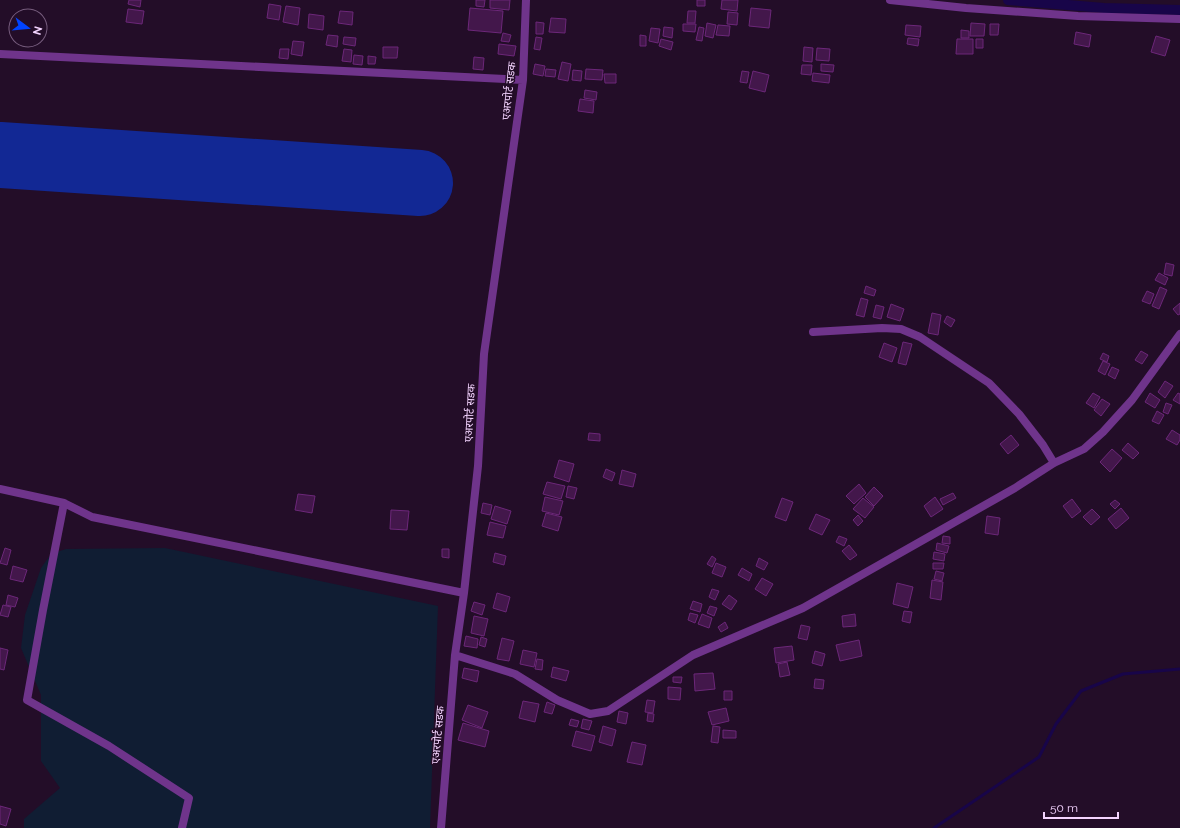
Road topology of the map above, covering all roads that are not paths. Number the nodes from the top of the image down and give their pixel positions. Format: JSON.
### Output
{"nodes":[{"id":1,"x":526,"y":0,"type":"edge"},
{"id":2,"x":890,"y":0,"type":"edge"},
{"id":3,"x":1180,"y":19,"type":"edge"},
{"id":4,"x":0,"y":54,"type":"edge"},
{"id":5,"x":523,"y":80,"type":"junction"},
{"id":6,"x":812,"y":332,"type":"dead end"},
{"id":7,"x":1180,"y":334,"type":"edge"},
{"id":8,"x":1054,"y":463,"type":"junction"},
{"id":9,"x":0,"y":489,"type":"edge"},
{"id":10,"x":64,"y":503,"type":"junction"},
{"id":11,"x":464,"y":592,"type":"junction"},
{"id":12,"x":455,"y":655,"type":"junction"},
{"id":13,"x":182,"y":828,"type":"edge"},
{"id":14,"x":441,"y":828,"type":"edge"}],
"edges":[{"from":1,"to":5,"type":"street","name":"एअरपोर्ट सडक"},
{"from":2,"to":3,"type":"street"},
{"from":4,"to":5,"type":"street"},
{"from":5,"to":11,"type":"street","name":"एअरपोर्ट सडक"},
{"from":6,"to":8,"type":"street"},
{"from":7,"to":8,"type":"street"},
{"from":8,"to":12,"type":"street"},
{"from":9,"to":10,"type":"street"},
{"from":10,"to":11,"type":"street"},
{"from":10,"to":13,"type":"street"},
{"from":11,"to":12,"type":"street","name":"एअरपोर्ट सडक"},
{"from":12,"to":14,"type":"street","name":"एअरपोर्ट सडक"}]}
